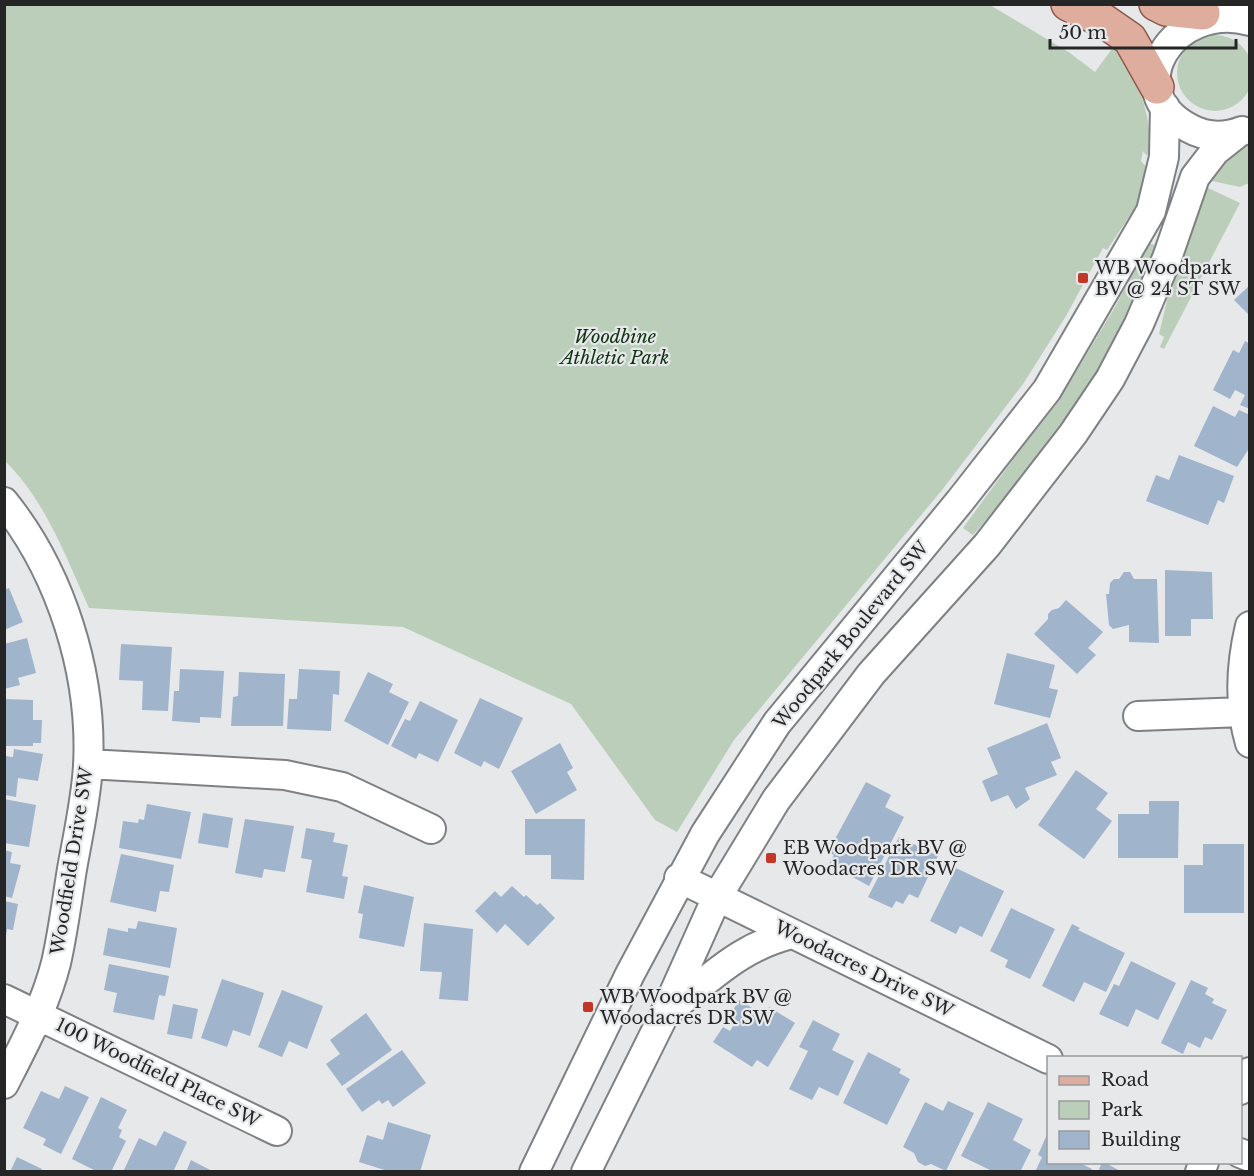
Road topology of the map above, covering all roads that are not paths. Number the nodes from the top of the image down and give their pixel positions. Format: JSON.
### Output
{"nodes":[{"id":1,"x":1068,"y":4,"type":"edge"},
{"id":2,"x":1156,"y":4,"type":"edge"},
{"id":3,"x":1220,"y":10,"type":"edge"},
{"id":4,"x":1250,"y":21,"type":"edge"},
{"id":5,"x":1161,"y":97,"type":"junction"},
{"id":6,"x":1244,"y":129,"type":"edge"},
{"id":7,"x":4,"y":502,"type":"edge"},
{"id":8,"x":1250,"y":626,"type":"edge"},
{"id":9,"x":1243,"y":712,"type":"junction"},
{"id":10,"x":1138,"y":716,"type":"dead end"},
{"id":11,"x":1250,"y":744,"type":"edge"},
{"id":12,"x":88,"y":764,"type":"junction"},
{"id":13,"x":431,"y":829,"type":"dead end"},
{"id":14,"x":679,"y":878,"type":"junction"},
{"id":15,"x":717,"y":897,"type":"junction"},
{"id":16,"x":792,"y":934,"type":"junction"},
{"id":17,"x":4,"y":999,"type":"edge"},
{"id":18,"x":665,"y":1013,"type":"junction"},
{"id":19,"x":38,"y":1016,"type":"junction"},
{"id":20,"x":1047,"y":1059,"type":"edge"},
{"id":21,"x":1250,"y":1072,"type":"edge"},
{"id":22,"x":4,"y":1084,"type":"edge"},
{"id":23,"x":1242,"y":1086,"type":"edge"},
{"id":24,"x":277,"y":1131,"type":"dead end"},
{"id":25,"x":534,"y":1172,"type":"edge"},
{"id":26,"x":586,"y":1172,"type":"edge"}],
"edges":[{"from":1,"to":5,"type":"main road"},
{"from":2,"to":3,"type":"main road"},
{"from":3,"to":4,"type":"street"},
{"from":3,"to":5,"type":"street","name":"Woodpark Boulevard SW"},
{"from":5,"to":6,"type":"street"},
{"from":5,"to":14,"type":"street","name":"Woodpark Boulevard SW"},
{"from":6,"to":15,"type":"street"},
{"from":7,"to":12,"type":"street","name":"Woodfield Drive SW"},
{"from":8,"to":9,"type":"street"},
{"from":9,"to":10,"type":"street"},
{"from":9,"to":11,"type":"street"},
{"from":12,"to":13,"type":"street"},
{"from":12,"to":19,"type":"street","name":"Woodfield Drive SW"},
{"from":14,"to":15,"type":"street","name":"Woodacres Drive SW"},
{"from":14,"to":25,"type":"street","name":"Woodpark Boulevard SW"},
{"from":15,"to":16,"type":"street","name":"Woodacres Drive SW"},
{"from":15,"to":18,"type":"street"},
{"from":16,"to":18,"type":"street"},
{"from":16,"to":20,"type":"street","name":"Woodacres Drive SW"},
{"from":17,"to":19,"type":"street","name":"100 Woodfield Place SW"},
{"from":18,"to":26,"type":"street"},
{"from":19,"to":22,"type":"street","name":"Woodfield Drive SW"},
{"from":19,"to":24,"type":"street","name":"100 Woodfield Place SW"},
{"from":21,"to":23,"type":"street"}]}
